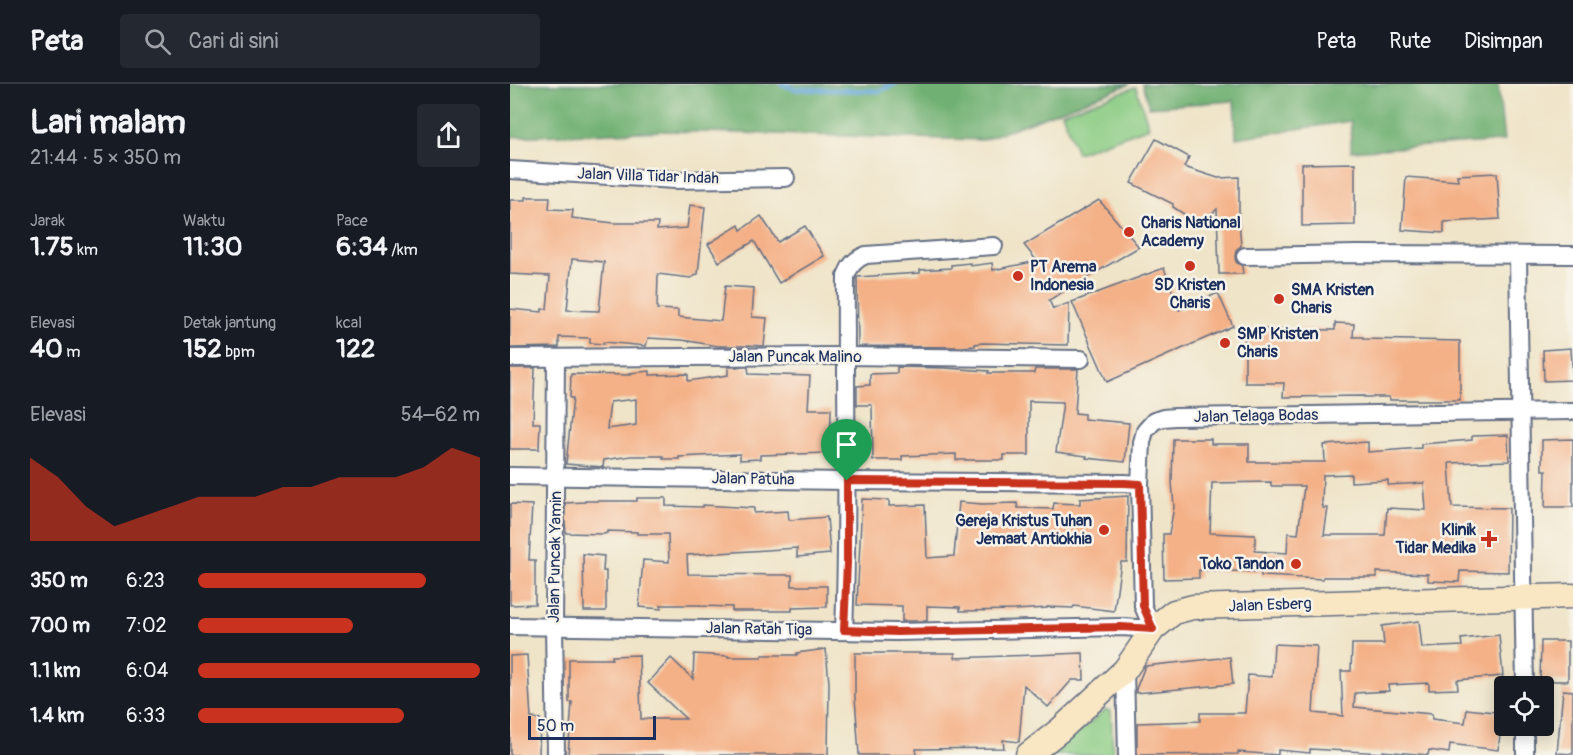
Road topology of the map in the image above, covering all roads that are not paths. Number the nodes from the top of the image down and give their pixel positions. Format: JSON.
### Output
{"nodes":[{"id":1,"x":510,"y":170,"type":"edge"},
{"id":2,"x":786,"y":178,"type":"dead end"},
{"id":3,"x":994,"y":246,"type":"dead end"},
{"id":4,"x":1518,"y":255,"type":"junction"},
{"id":5,"x":1573,"y":255,"type":"edge"},
{"id":6,"x":1245,"y":256,"type":"dead end"},
{"id":7,"x":845,"y":356,"type":"junction"},
{"id":8,"x":510,"y":358,"type":"edge"},
{"id":9,"x":556,"y":359,"type":"junction"},
{"id":10,"x":1081,"y":359,"type":"dead end"},
{"id":11,"x":1573,"y":411,"type":"edge"},
{"id":12,"x":1519,"y":413,"type":"junction"},
{"id":13,"x":510,"y":476,"type":"edge"},
{"id":14,"x":556,"y":476,"type":"junction"},
{"id":15,"x":847,"y":481,"type":"junction"},
{"id":16,"x":1140,"y":484,"type":"junction"},
{"id":17,"x":1524,"y":596,"type":"junction"},
{"id":18,"x":1573,"y":596,"type":"edge"},
{"id":19,"x":510,"y":626,"type":"edge"},
{"id":20,"x":554,"y":626,"type":"junction"},
{"id":21,"x":1153,"y":629,"type":"junction"},
{"id":22,"x":844,"y":630,"type":"junction"},
{"id":23,"x":1125,"y":670,"type":"junction"},
{"id":24,"x":1525,"y":676,"type":"edge"},
{"id":25,"x":1525,"y":736,"type":"edge"},
{"id":26,"x":556,"y":755,"type":"edge"},
{"id":27,"x":1028,"y":755,"type":"edge"},
{"id":28,"x":1127,"y":755,"type":"edge"},
{"id":29,"x":1526,"y":755,"type":"edge"}],
"edges":[{"from":1,"to":2,"type":"street","name":"Jalan Villa Tidar Indah"},
{"from":3,"to":7,"type":"street"},
{"from":4,"to":5,"type":"street"},
{"from":4,"to":6,"type":"street"},
{"from":4,"to":12,"type":"street"},
{"from":7,"to":9,"type":"street","name":"Jalan Puncak Malino"},
{"from":7,"to":10,"type":"street","name":"Jalan Puncak Malino"},
{"from":7,"to":15,"type":"street"},
{"from":8,"to":9,"type":"street","name":"Jalan Puncak Malino"},
{"from":9,"to":14,"type":"street","name":"Jalan Puncak Yamin"},
{"from":11,"to":12,"type":"street","name":"Jalan Telaga Bodas"},
{"from":12,"to":16,"type":"street","name":"Jalan Telaga Bodas"},
{"from":12,"to":17,"type":"street"},
{"from":13,"to":14,"type":"street","name":"Jalan Patuha"},
{"from":14,"to":15,"type":"street","name":"Jalan Patuha"},
{"from":14,"to":20,"type":"street","name":"Jalan Puncak Yamin"},
{"from":15,"to":16,"type":"street","name":"Jalan Patuha"},
{"from":15,"to":22,"type":"street"},
{"from":16,"to":21,"type":"street","name":"Jalan Telaga Bodas"},
{"from":17,"to":18,"type":"main road","name":"Jalan Esberg"},
{"from":17,"to":21,"type":"main road","name":"Jalan Esberg"},
{"from":17,"to":24,"type":"street"},
{"from":19,"to":20,"type":"street","name":"Jalan Ratah Tiga"},
{"from":20,"to":22,"type":"street","name":"Jalan Ratah Tiga"},
{"from":20,"to":26,"type":"street","name":"Jalan Puncak Yamin"},
{"from":21,"to":22,"type":"street","name":"Jalan Ratah Tiga"},
{"from":21,"to":23,"type":"main road","name":"Jalan Esberg"},
{"from":23,"to":27,"type":"main road","name":"Jalan Esberg"},
{"from":23,"to":28,"type":"street"},
{"from":25,"to":29,"type":"street"}]}
